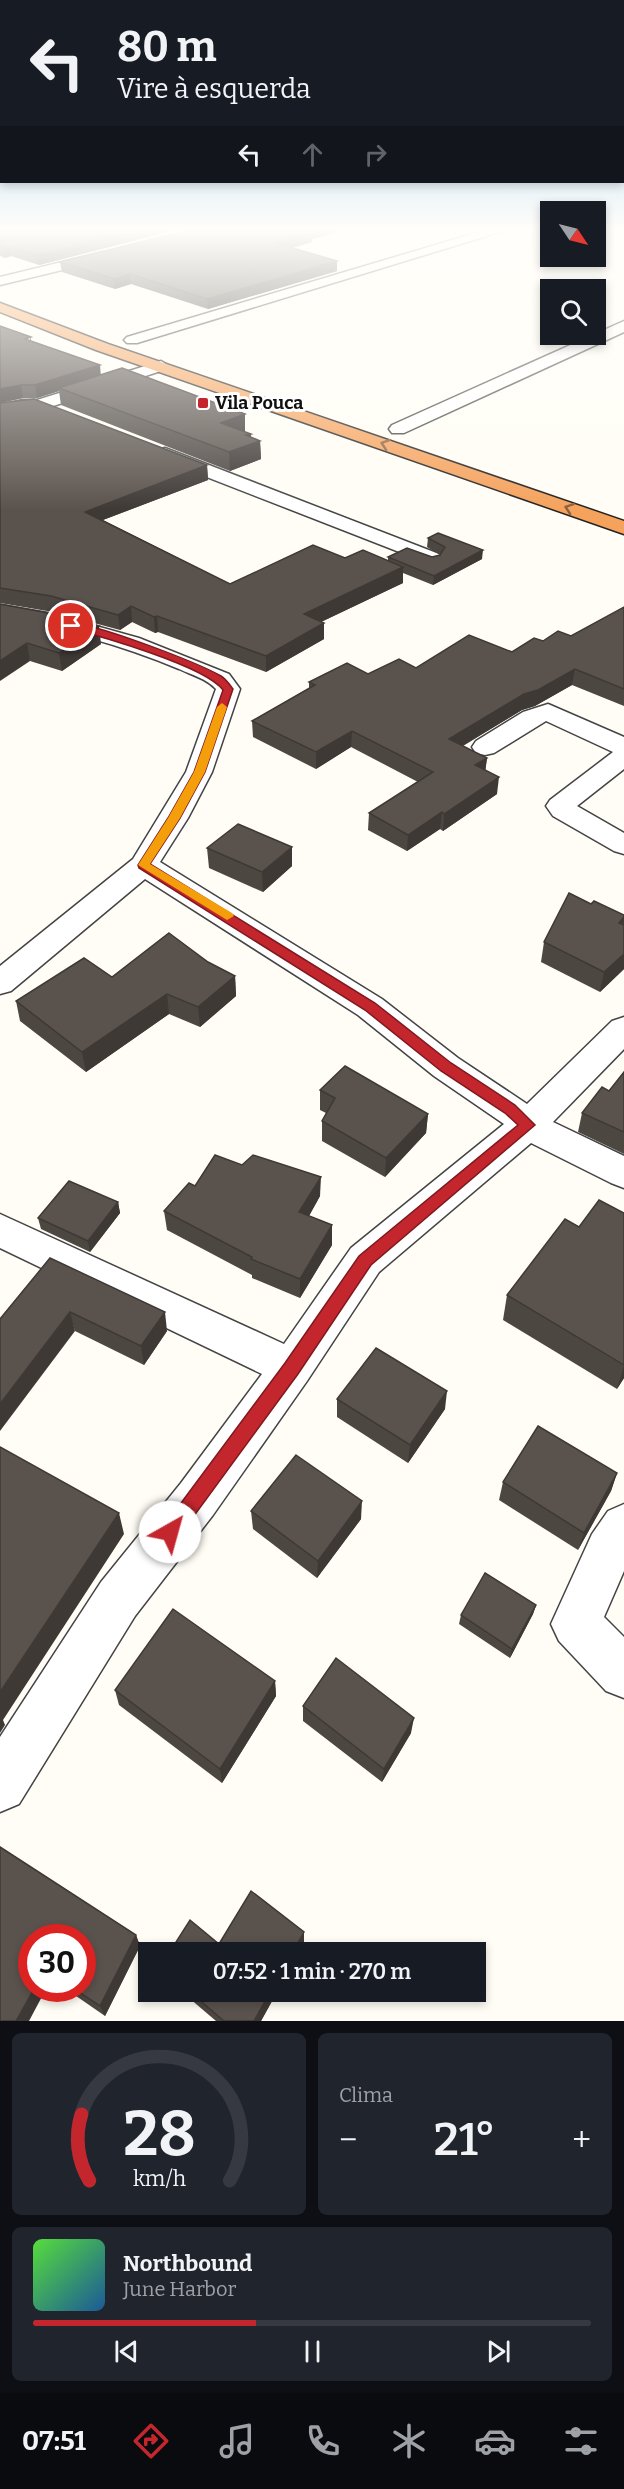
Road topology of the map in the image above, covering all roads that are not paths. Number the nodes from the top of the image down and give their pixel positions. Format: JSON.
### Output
{"nodes":[{"id":1,"x":9,"y":322,"type":"edge"},
{"id":2,"x":39,"y":322,"type":"edge"},
{"id":3,"x":191,"y":322,"type":"edge"},
{"id":4,"x":624,"y":326,"type":"edge"},
{"id":5,"x":100,"y":328,"type":"dead end"},
{"id":6,"x":132,"y":340,"type":"junction"},
{"id":7,"x":102,"y":347,"type":"junction"},
{"id":8,"x":188,"y":358,"type":"dead end"},
{"id":9,"x":161,"y":366,"type":"junction"},
{"id":10,"x":38,"y":405,"type":"junction"},
{"id":11,"x":0,"y":410,"type":"edge"},
{"id":12,"x":70,"y":418,"type":"edge"},
{"id":13,"x":392,"y":428,"type":"joint"},
{"id":14,"x":420,"y":437,"type":"dead end"},
{"id":15,"x":147,"y":447,"type":"edge"},
{"id":16,"x":624,"y":528,"type":"edge"},
{"id":17,"x":432,"y":558,"type":"edge"},
{"id":18,"x":0,"y":612,"type":"edge"},
{"id":19,"x":484,"y":747,"type":"dead end"},
{"id":20,"x":624,"y":747,"type":"edge"},
{"id":21,"x":624,"y":756,"type":"edge"},
{"id":22,"x":624,"y":845,"type":"edge"},
{"id":23,"x":144,"y":865,"type":"junction"},
{"id":24,"x":0,"y":983,"type":"edge"},
{"id":25,"x":624,"y":1029,"type":"edge"},
{"id":26,"x":528,"y":1125,"type":"junction"},
{"id":27,"x":624,"y":1173,"type":"edge"},
{"id":28,"x":0,"y":1230,"type":"edge"},
{"id":29,"x":292,"y":1368,"type":"junction"},
{"id":30,"x":624,"y":1527,"type":"edge"},
{"id":31,"x":624,"y":1673,"type":"edge"},
{"id":32,"x":0,"y":1785,"type":"edge"}],
"edges":[{"from":1,"to":7,"type":"highway"},
{"from":2,"to":7,"type":"highway"},
{"from":3,"to":6,"type":"street"},
{"from":4,"to":13,"type":"street"},
{"from":5,"to":6,"type":"highway"},
{"from":6,"to":8,"type":"highway"},
{"from":7,"to":9,"type":"highway"},
{"from":9,"to":10,"type":"street"},
{"from":16,"to":9,"type":"highway","one_way":true},
{"from":10,"to":11,"type":"street"},
{"from":10,"to":12,"type":"street"},
{"from":13,"to":14,"type":"highway"},
{"from":15,"to":17,"type":"street"},
{"from":18,"to":23,"type":"street"},
{"from":19,"to":20,"type":"street"},
{"from":21,"to":22,"type":"street"},
{"from":23,"to":24,"type":"street"},
{"from":23,"to":26,"type":"street"},
{"from":25,"to":26,"type":"street"},
{"from":26,"to":27,"type":"street"},
{"from":26,"to":29,"type":"street"},
{"from":28,"to":29,"type":"street"},
{"from":29,"to":32,"type":"street"},
{"from":30,"to":31,"type":"street"}]}
